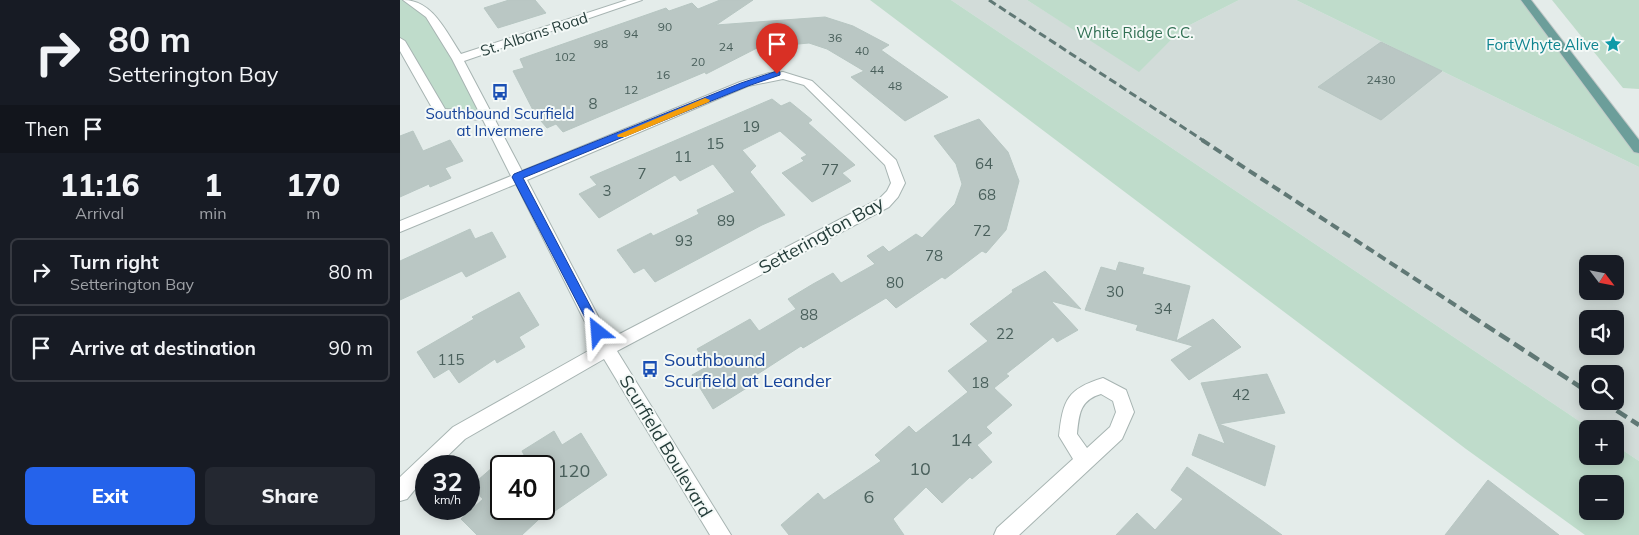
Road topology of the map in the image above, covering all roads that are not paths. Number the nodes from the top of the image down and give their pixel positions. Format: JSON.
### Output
{"nodes":[{"id":1,"x":408,"y":0,"type":"edge"},
{"id":2,"x":637,"y":0,"type":"edge"},
{"id":3,"x":1526,"y":0,"type":"edge"},
{"id":4,"x":400,"y":41,"type":"edge"},
{"id":5,"x":458,"y":59,"type":"junction"},
{"id":6,"x":487,"y":116,"type":"junction"},
{"id":7,"x":1639,"y":149,"type":"edge"},
{"id":8,"x":518,"y":177,"type":"junction"},
{"id":9,"x":400,"y":227,"type":"edge"},
{"id":10,"x":607,"y":349,"type":"junction"},
{"id":11,"x":1086,"y":462,"type":"dead end"},
{"id":12,"x":400,"y":492,"type":"edge"},
{"id":13,"x":721,"y":535,"type":"edge"},
{"id":14,"x":1004,"y":535,"type":"edge"}],
"edges":[{"from":1,"to":5,"type":"street","name":"Scurfield Boulevard"},
{"from":2,"to":5,"type":"street","name":"St. Albans Road"},
{"from":3,"to":7,"type":"main road"},
{"from":4,"to":6,"type":"street"},
{"from":5,"to":6,"type":"street","name":"Scurfield Boulevard"},
{"from":6,"to":8,"type":"street","name":"Scurfield Boulevard"},
{"from":8,"to":9,"type":"street"},
{"from":8,"to":10,"type":"street","name":"Scurfield Boulevard"},
{"from":8,"to":10,"type":"street","name":"Setterington Bay"},
{"from":10,"to":12,"type":"street"},
{"from":10,"to":13,"type":"street","name":"Scurfield Boulevard"},
{"from":11,"to":14,"type":"street"}]}
